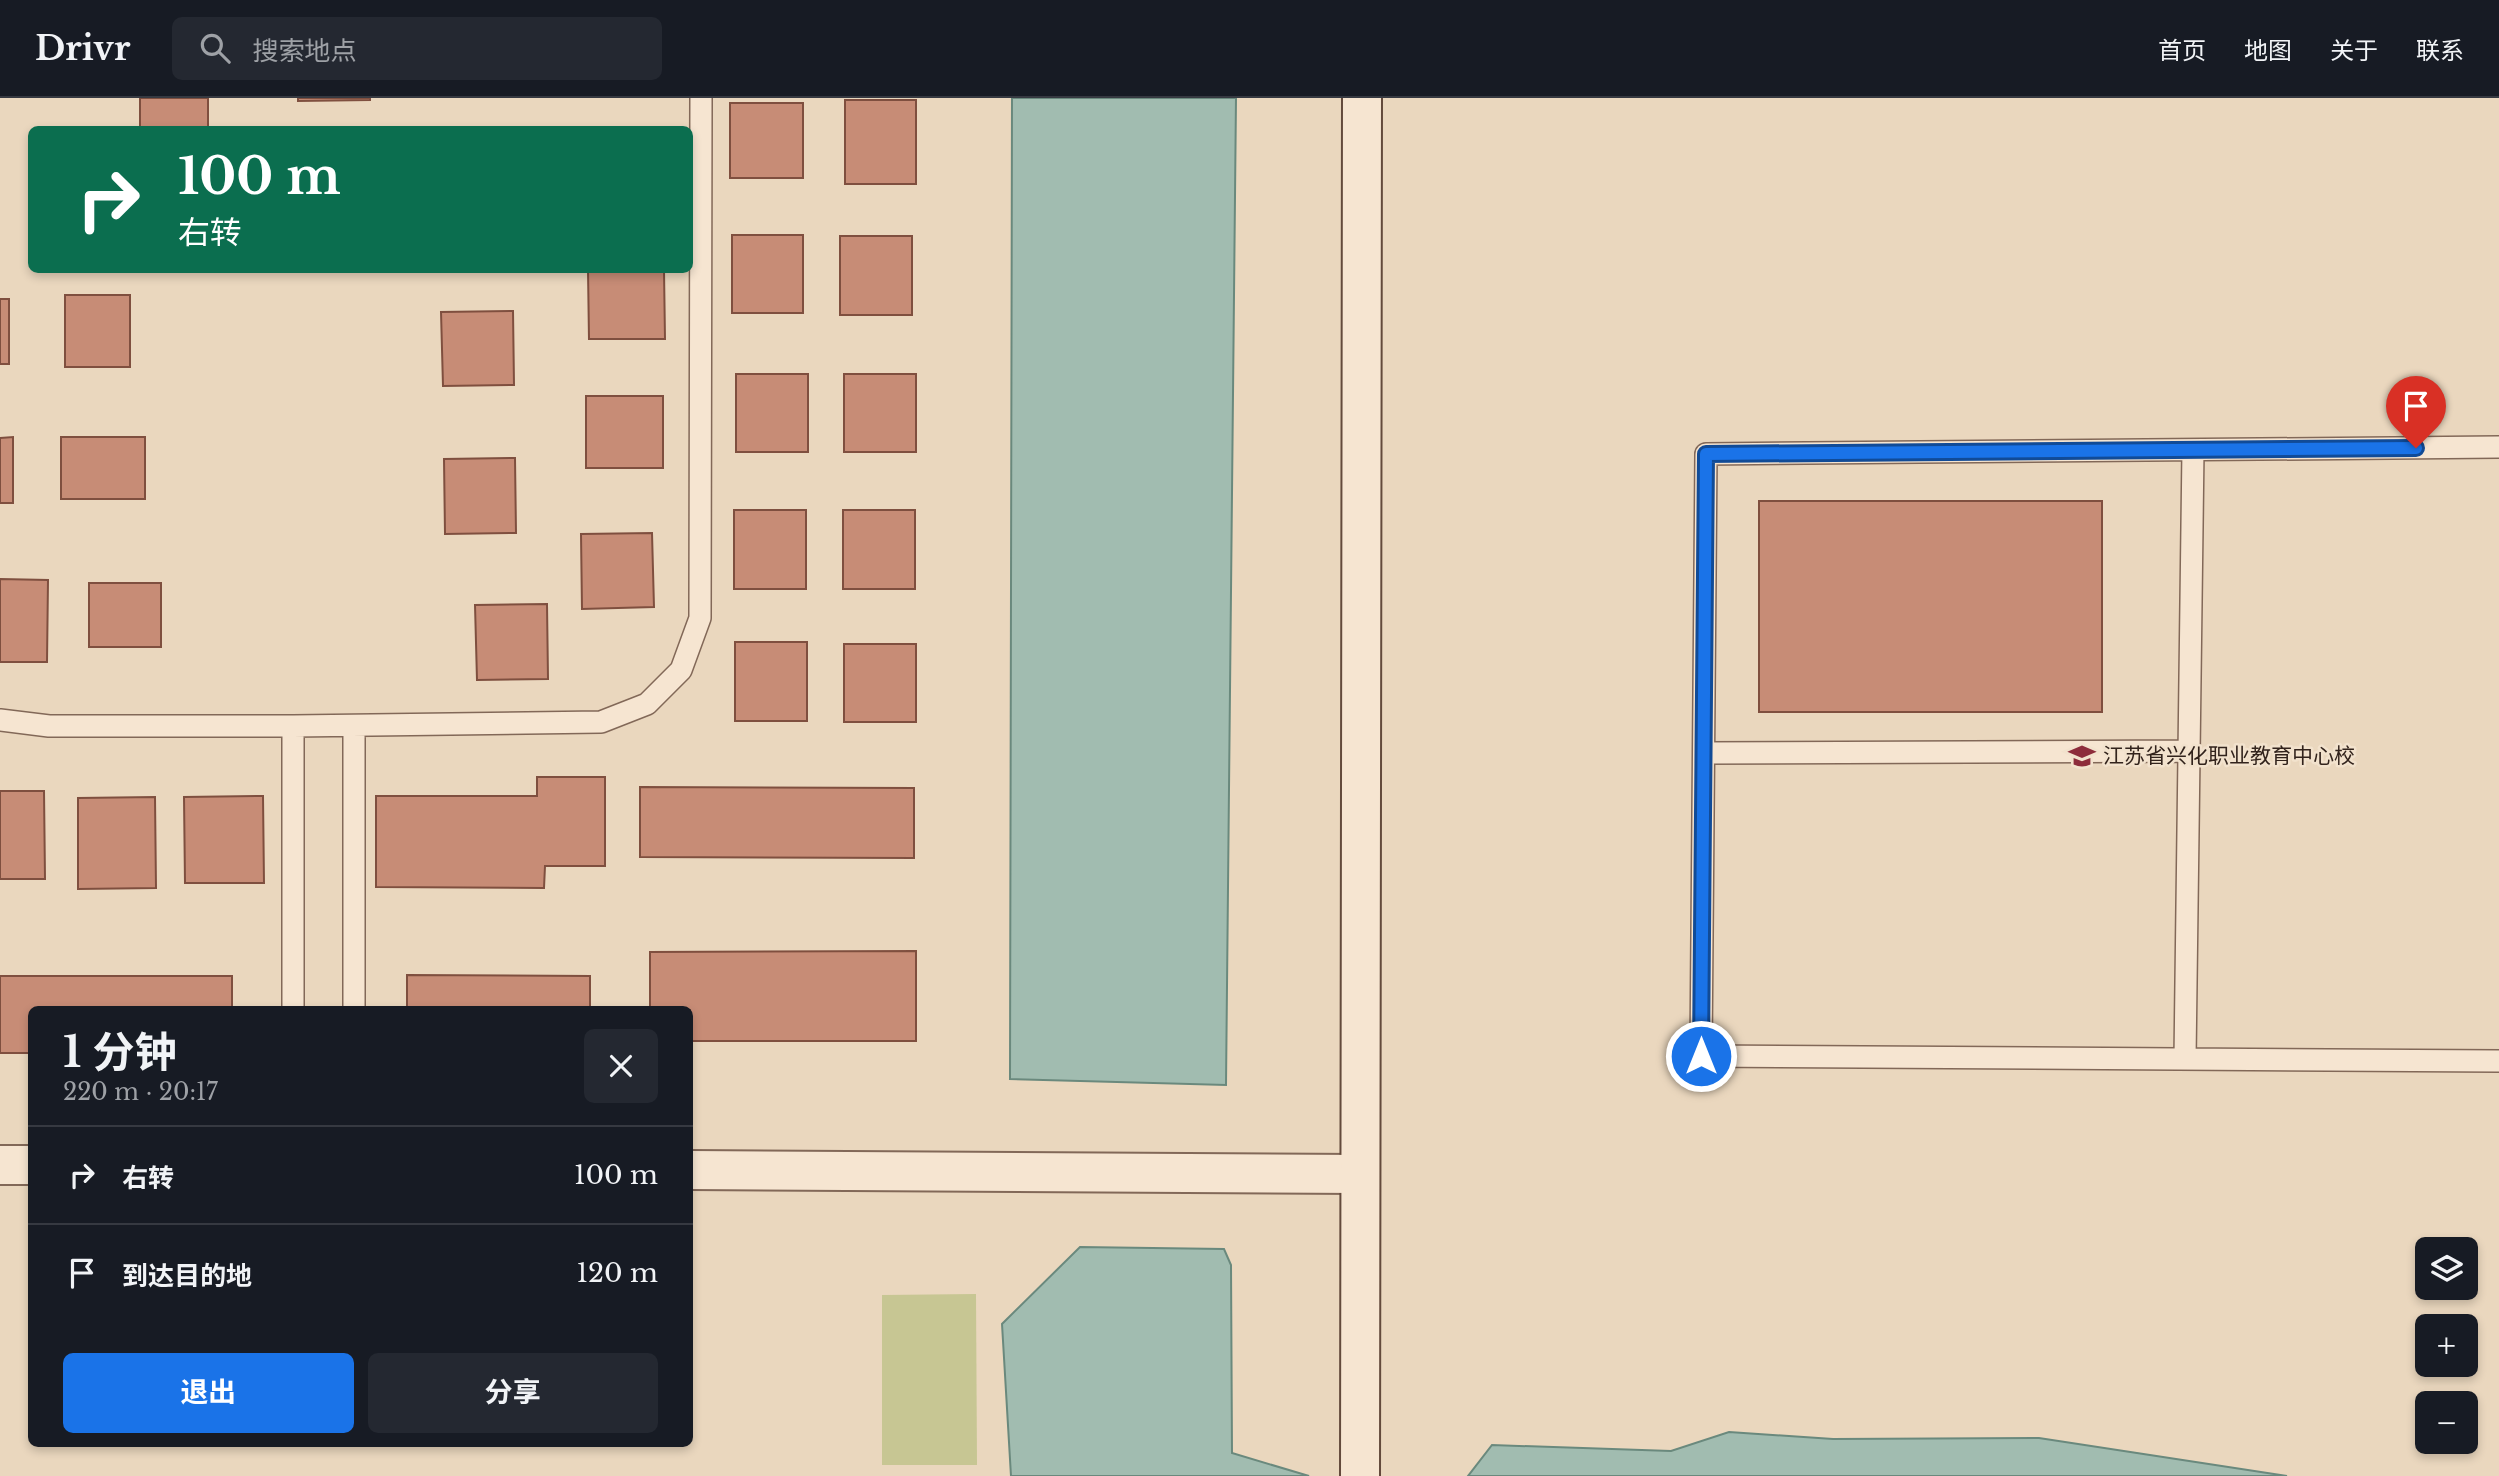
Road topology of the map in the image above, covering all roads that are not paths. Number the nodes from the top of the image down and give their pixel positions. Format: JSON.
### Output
{"nodes":[{"id":1,"x":701,"y":98,"type":"edge"},
{"id":2,"x":1362,"y":98,"type":"edge"},
{"id":3,"x":2499,"y":447,"type":"edge"},
{"id":4,"x":2193,"y":450,"type":"junction"},
{"id":5,"x":0,"y":719,"type":"edge"},
{"id":6,"x":293,"y":726,"type":"junction"},
{"id":7,"x":355,"y":726,"type":"junction"},
{"id":8,"x":2188,"y":751,"type":"junction"},
{"id":9,"x":1703,"y":753,"type":"junction"},
{"id":10,"x":293,"y":1006,"type":"edge"},
{"id":11,"x":355,"y":1006,"type":"edge"},
{"id":12,"x":2185,"y":1059,"type":"junction"},
{"id":13,"x":2499,"y":1061,"type":"edge"},
{"id":14,"x":0,"y":1165,"type":"edge"},
{"id":15,"x":28,"y":1165,"type":"edge"},
{"id":16,"x":693,"y":1170,"type":"edge"},
{"id":17,"x":1359,"y":1174,"type":"junction"},
{"id":18,"x":1360,"y":1476,"type":"edge"}],
"edges":[{"from":1,"to":7,"type":"lane"},
{"from":2,"to":17,"type":"main road"},
{"from":3,"to":4,"type":"lane"},
{"from":4,"to":8,"type":"lane"},
{"from":4,"to":9,"type":"lane"},
{"from":5,"to":6,"type":"lane"},
{"from":6,"to":7,"type":"lane"},
{"from":6,"to":10,"type":"lane"},
{"from":7,"to":11,"type":"lane"},
{"from":8,"to":9,"type":"lane"},
{"from":8,"to":12,"type":"lane"},
{"from":9,"to":12,"type":"lane"},
{"from":12,"to":13,"type":"lane"},
{"from":14,"to":15,"type":"main road"},
{"from":16,"to":17,"type":"main road"},
{"from":17,"to":18,"type":"main road"}]}
